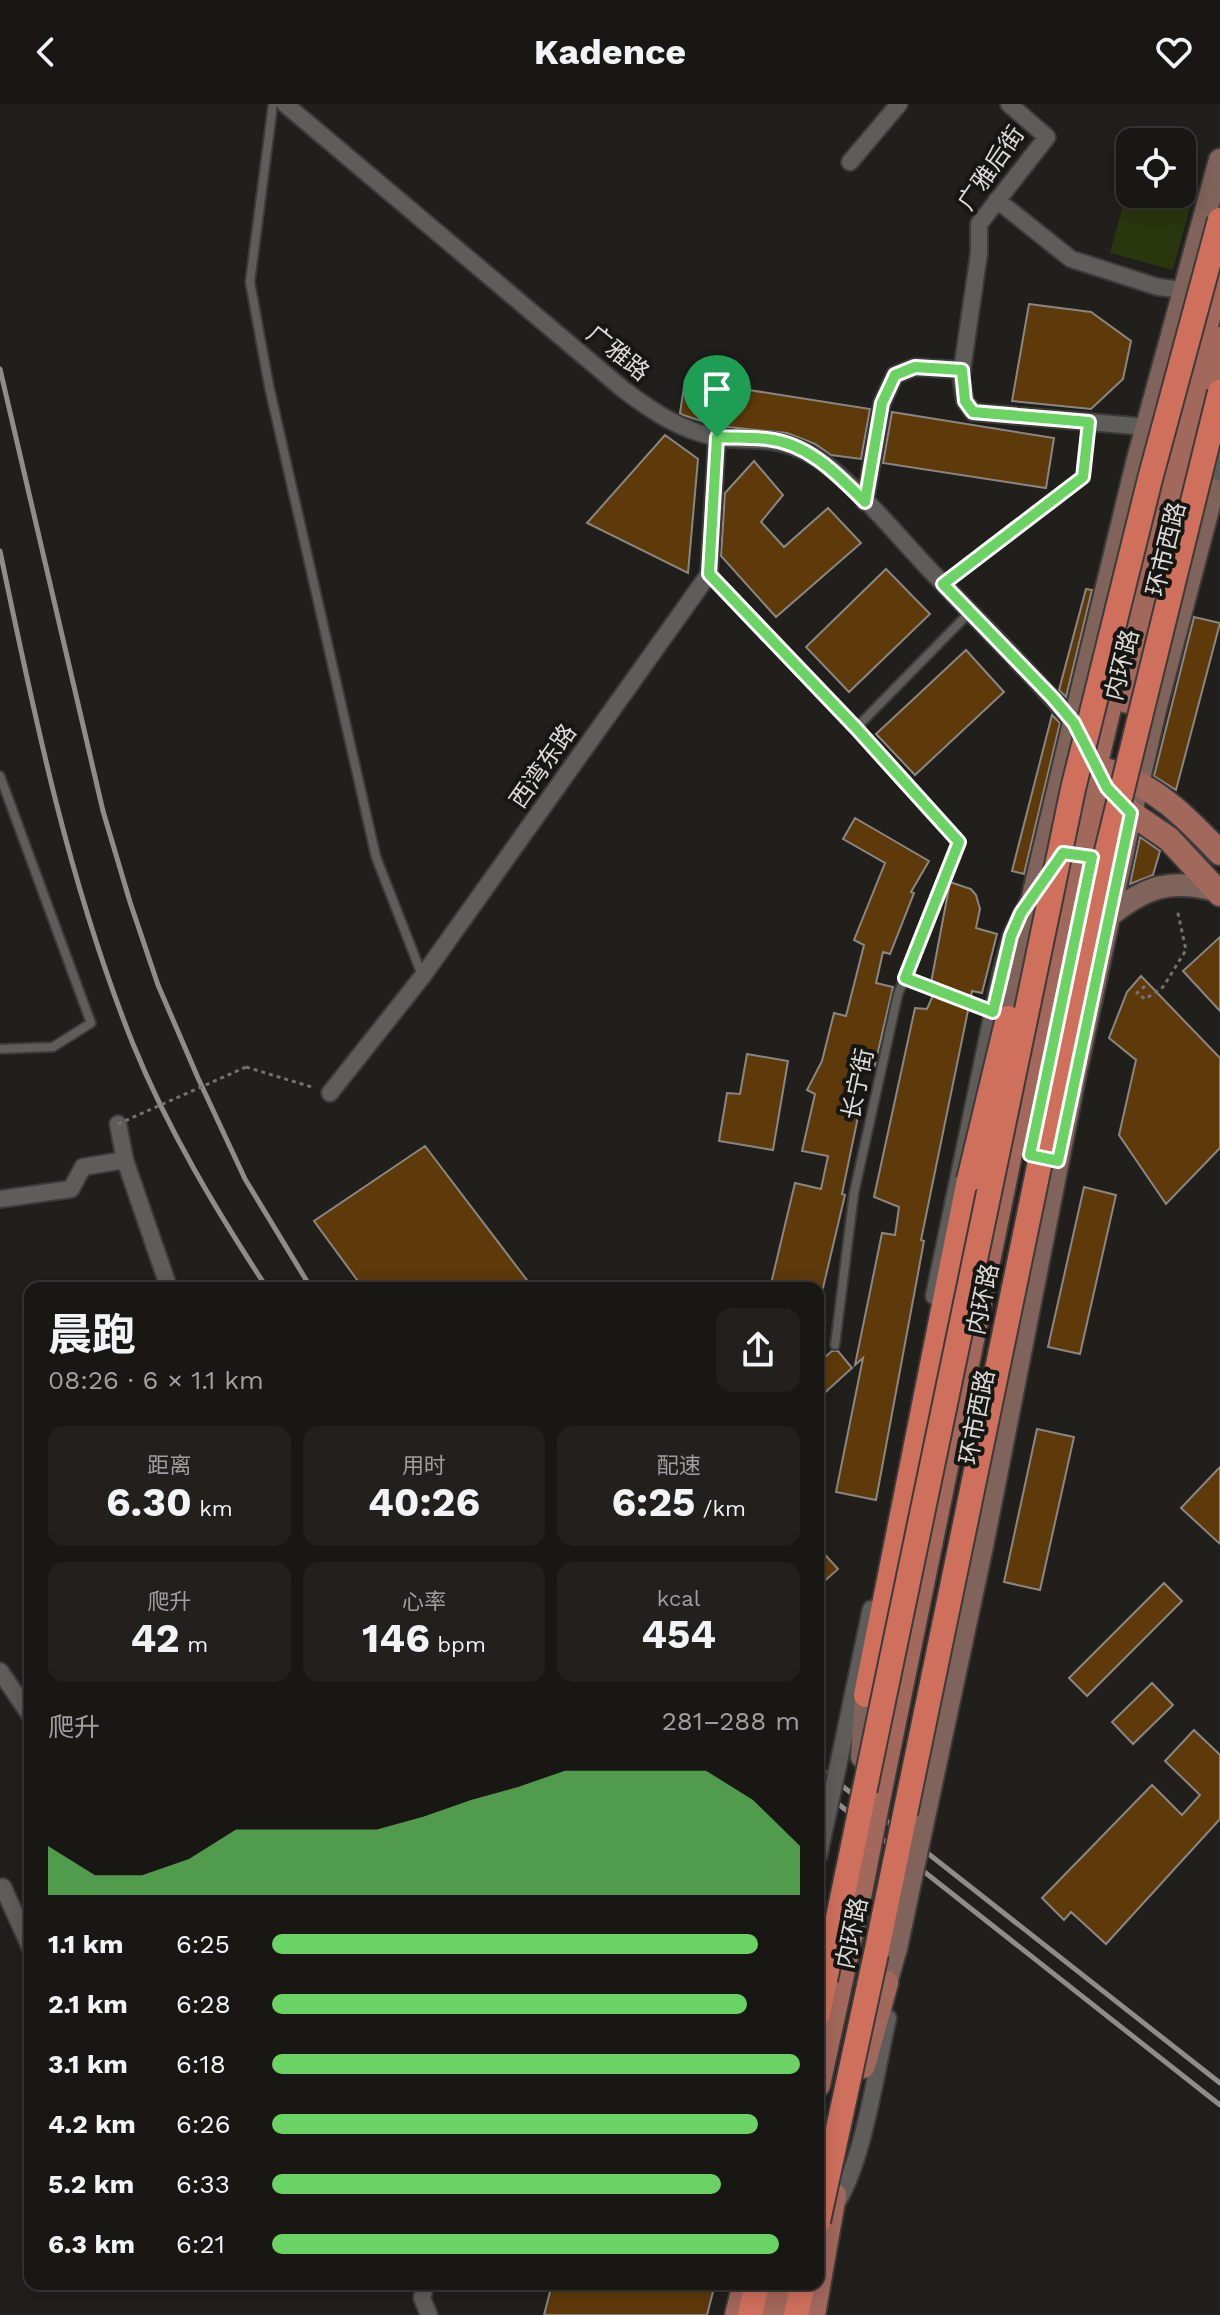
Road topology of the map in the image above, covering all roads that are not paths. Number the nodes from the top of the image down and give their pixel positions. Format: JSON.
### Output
{"nodes":[{"id":1,"x":273,"y":104,"type":"edge"},
{"id":2,"x":285,"y":104,"type":"edge"},
{"id":3,"x":899,"y":104,"type":"edge"},
{"id":4,"x":1009,"y":104,"type":"edge"},
{"id":5,"x":850,"y":162,"type":"dead end"},
{"id":6,"x":1219,"y":172,"type":"edge"},
{"id":7,"x":997,"y":200,"type":"junction"},
{"id":8,"x":1220,"y":220,"type":"edge"},
{"id":9,"x":1220,"y":272,"type":"edge"},
{"id":10,"x":1184,"y":290,"type":"junction"},
{"id":11,"x":1220,"y":339,"type":"edge"},
{"id":12,"x":962,"y":370,"type":"junction"},
{"id":13,"x":1220,"y":392,"type":"edge"},
{"id":14,"x":1089,"y":422,"type":"junction"},
{"id":15,"x":1147,"y":427,"type":"junction"},
{"id":16,"x":717,"y":437,"type":"junction"},
{"id":17,"x":1220,"y":458,"type":"edge"},
{"id":18,"x":1217,"y":486,"type":"edge"},
{"id":19,"x":865,"y":502,"type":"junction"},
{"id":20,"x":1170,"y":530,"type":"junction"},
{"id":21,"x":709,"y":574,"type":"junction"},
{"id":22,"x":943,"y":584,"type":"junction"},
{"id":23,"x":970,"y":612,"type":"junction"},
{"id":24,"x":1119,"y":703,"type":"junction"},
{"id":25,"x":1155,"y":710,"type":"junction"},
{"id":26,"x":1074,"y":723,"type":"junction"},
{"id":27,"x":856,"y":728,"type":"junction"},
{"id":28,"x":0,"y":776,"type":"edge"},
{"id":29,"x":1115,"y":783,"type":"junction"},
{"id":30,"x":1138,"y":783,"type":"junction"},
{"id":31,"x":1066,"y":788,"type":"junction"},
{"id":32,"x":1090,"y":824,"type":"junction"},
{"id":33,"x":1220,"y":853,"type":"edge"},
{"id":34,"x":1076,"y":855,"type":"junction"},
{"id":35,"x":1034,"y":892,"type":"junction"},
{"id":36,"x":1219,"y":892,"type":"edge"},
{"id":37,"x":1109,"y":916,"type":"junction"},
{"id":38,"x":422,"y":977,"type":"junction"},
{"id":39,"x":0,"y":1049,"type":"edge"},
{"id":40,"x":330,"y":1093,"type":"road end"},
{"id":41,"x":118,"y":1124,"type":"road end"},
{"id":42,"x":984,"y":1157,"type":"junction"},
{"id":43,"x":125,"y":1160,"type":"junction"},
{"id":44,"x":1019,"y":1160,"type":"junction"},
{"id":45,"x":1058,"y":1161,"type":"junction"},
{"id":46,"x":0,"y":1199,"type":"edge"},
{"id":47,"x":167,"y":1282,"type":"edge"},
{"id":48,"x":835,"y":1345,"type":"dead end"},
{"id":49,"x":952,"y":1540,"type":"junction"},
{"id":50,"x":982,"y":1546,"type":"junction"},
{"id":51,"x":0,"y":1671,"type":"edge"},
{"id":52,"x":866,"y":1695,"type":"junction"},
{"id":53,"x":24,"y":1706,"type":"edge"},
{"id":54,"x":862,"y":1757,"type":"junction"},
{"id":55,"x":906,"y":1765,"type":"junction"},
{"id":56,"x":838,"y":1766,"type":"junction"},
{"id":57,"x":933,"y":1769,"type":"junction"},
{"id":58,"x":855,"y":1792,"type":"junction"},
{"id":59,"x":885,"y":1814,"type":"junction"},
{"id":60,"x":824,"y":1831,"type":"edge"},
{"id":61,"x":856,"y":1846,"type":"junction"},
{"id":62,"x":0,"y":1889,"type":"edge"},
{"id":63,"x":833,"y":1891,"type":"junction"},
{"id":64,"x":863,"y":1910,"type":"junction"},
{"id":65,"x":24,"y":1934,"type":"edge"},
{"id":66,"x":824,"y":1937,"type":"edge"},
{"id":67,"x":896,"y":1948,"type":"junction"},
{"id":68,"x":886,"y":1983,"type":"junction"},
{"id":69,"x":824,"y":1984,"type":"edge"},
{"id":70,"x":845,"y":2052,"type":"junction"},
{"id":71,"x":824,"y":2062,"type":"edge"},
{"id":72,"x":824,"y":2169,"type":"edge"},
{"id":73,"x":824,"y":2170,"type":"edge"},
{"id":74,"x":824,"y":2205,"type":"edge"},
{"id":75,"x":824,"y":2213,"type":"edge"},
{"id":76,"x":424,"y":2290,"type":"edge"},
{"id":77,"x":743,"y":2290,"type":"edge"},
{"id":78,"x":756,"y":2290,"type":"edge"},
{"id":79,"x":771,"y":2290,"type":"edge"},
{"id":80,"x":789,"y":2290,"type":"edge"},
{"id":81,"x":813,"y":2299,"type":"edge"},
{"id":82,"x":429,"y":2315,"type":"edge"},
{"id":83,"x":737,"y":2315,"type":"edge"},
{"id":84,"x":750,"y":2315,"type":"edge"},
{"id":85,"x":765,"y":2315,"type":"edge"},
{"id":86,"x":783,"y":2315,"type":"edge"},
{"id":87,"x":798,"y":2315,"type":"edge"}],
"edges":[{"from":1,"to":38,"type":"lane"},
{"from":2,"to":16,"type":"street","name":"广雅路"},
{"from":3,"to":5,"type":"street"},
{"from":4,"to":7,"type":"street","name":"广雅后街"},
{"from":6,"to":10,"type":"main road"},
{"from":7,"to":10,"type":"street"},
{"from":7,"to":12,"type":"street","name":"广雅后街"},
{"from":8,"to":31,"type":"highway","name":"内环路","bridge":true},
{"from":9,"to":24,"type":"main road","name":"环市西路"},
{"from":10,"to":15,"type":"main road"},
{"from":11,"to":20,"type":"main road","name":"环市西路"},
{"from":12,"to":14,"type":"street"},
{"from":12,"to":19,"type":"street"},
{"from":13,"to":29,"type":"highway","name":"内环路","bridge":true},
{"from":14,"to":15,"type":"street"},
{"from":14,"to":22,"type":"lane"},
{"from":15,"to":26,"type":"main road"},
{"from":16,"to":19,"type":"street","name":"广雅路"},
{"from":16,"to":21,"type":"street"},
{"from":17,"to":18,"type":"street"},
{"from":17,"to":29,"type":"highway","bridge":true},
{"from":18,"to":20,"type":"main road"},
{"from":18,"to":25,"type":"main road"},
{"from":19,"to":22,"type":"street","name":"广雅路"},
{"from":20,"to":24,"type":"main road","name":"环市西路"},
{"from":21,"to":27,"type":"lane"},
{"from":21,"to":38,"type":"street","name":"西湾东路"},
{"from":22,"to":23,"type":"street","name":"广雅路"},
{"from":23,"to":26,"type":"street","name":"广雅路"},
{"from":23,"to":27,"type":"lane"},
{"from":24,"to":25,"type":"main road"},
{"from":24,"to":29,"type":"main road","name":"环市西路"},
{"from":25,"to":30,"type":"main road"},
{"from":26,"to":29,"type":"main road"},
{"from":26,"to":31,"type":"main road"},
{"from":27,"to":48,"type":"lane","name":"长宁街"},
{"from":28,"to":39,"type":"lane"},
{"from":29,"to":30,"type":"main road"},
{"from":29,"to":31,"type":"main road"},
{"from":29,"to":32,"type":"main road","name":"环市西路"},
{"from":29,"to":32,"type":"main road"},
{"from":29,"to":36,"type":"main road"},
{"from":29,"to":37,"type":"main road"},
{"from":29,"to":73,"type":"highway","name":"内环路","bridge":true},
{"from":30,"to":33,"type":"main road"},
{"from":31,"to":35,"type":"main road"},
{"from":31,"to":52,"type":"highway","bridge":true},
{"from":31,"to":69,"type":"highway","name":"内环路","bridge":true},
{"from":32,"to":34,"type":"main road","name":"环市西路"},
{"from":34,"to":35,"type":"main road"},
{"from":34,"to":44,"type":"main road","name":"环市西路"},
{"from":35,"to":42,"type":"main road"},
{"from":35,"to":56,"type":"street"},
{"from":36,"to":37,"type":"main road"},
{"from":37,"to":45,"type":"main road"},
{"from":38,"to":40,"type":"street","name":"西湾东路"},
{"from":41,"to":43,"type":"street"},
{"from":42,"to":44,"type":"street"},
{"from":42,"to":54,"type":"main road"},
{"from":43,"to":46,"type":"street"},
{"from":43,"to":47,"type":"street"},
{"from":44,"to":45,"type":"street"},
{"from":44,"to":49,"type":"main road","name":"环市西路"},
{"from":44,"to":59,"type":"main road","name":"环市西路"},
{"from":45,"to":50,"type":"main road"},
{"from":49,"to":50,"type":"street"},
{"from":49,"to":55,"type":"main road","name":"环市西路"},
{"from":50,"to":57,"type":"main road"},
{"from":51,"to":53,"type":"street"},
{"from":52,"to":54,"type":"main road"},
{"from":52,"to":56,"type":"street"},
{"from":54,"to":58,"type":"main road"},
{"from":55,"to":57,"type":"street"},
{"from":55,"to":59,"type":"main road","name":"环市西路"},
{"from":56,"to":60,"type":"street","bridge":true},
{"from":57,"to":67,"type":"main road","bridge":true},
{"from":58,"to":61,"type":"main road","bridge":true},
{"from":58,"to":63,"type":"main road"},
{"from":59,"to":61,"type":"main road","bridge":true},
{"from":59,"to":64,"type":"main road","name":"环市西路","bridge":true},
{"from":61,"to":63,"type":"main road","bridge":true},
{"from":61,"to":64,"type":"main road","bridge":true},
{"from":62,"to":65,"type":"street"},
{"from":63,"to":66,"type":"main road"},
{"from":64,"to":70,"type":"main road","name":"环市西路"},
{"from":64,"to":71,"type":"main road","name":"环市西路"},
{"from":67,"to":68,"type":"main road"},
{"from":67,"to":75,"type":"street"},
{"from":68,"to":70,"type":"main road"},
{"from":68,"to":74,"type":"main road"},
{"from":70,"to":72,"type":"main road","name":"环市西路"},
{"from":76,"to":82,"type":"street"},
{"from":77,"to":83,"type":"main road"},
{"from":78,"to":84,"type":"highway"},
{"from":79,"to":85,"type":"main road"},
{"from":80,"to":86,"type":"main road"},
{"from":81,"to":87,"type":"highway"}]}
